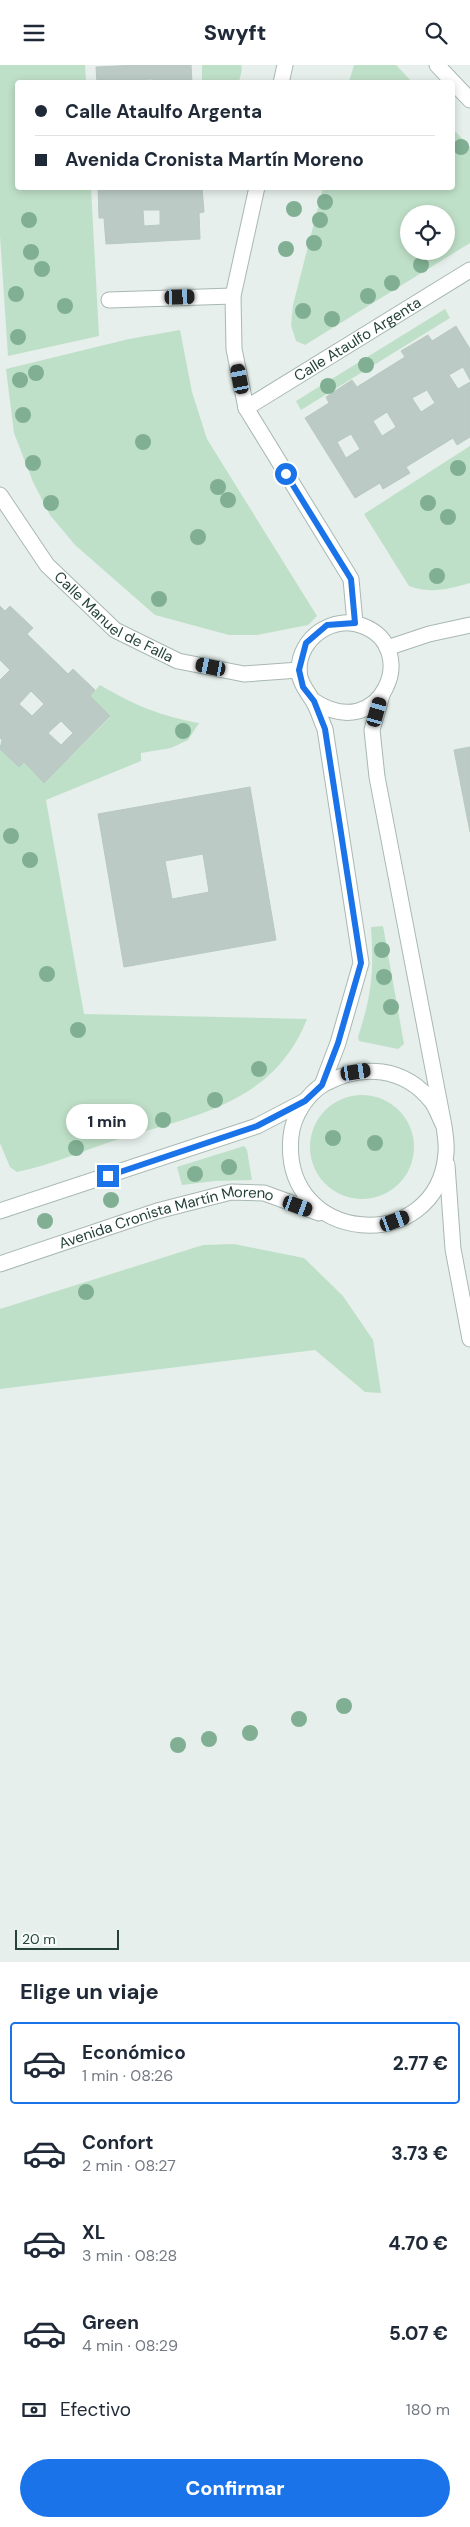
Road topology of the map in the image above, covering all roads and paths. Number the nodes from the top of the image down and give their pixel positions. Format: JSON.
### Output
{"nodes":[{"id":1,"x":285,"y":65,"type":"edge"},
{"id":2,"x":437,"y":65,"type":"edge"},
{"id":3,"x":282,"y":80,"type":"edge"},
{"id":4,"x":451,"y":80,"type":"edge"},
{"id":5,"x":455,"y":84,"type":"edge"},
{"id":6,"x":470,"y":100,"type":"edge"},
{"id":7,"x":256,"y":190,"type":"edge"},
{"id":8,"x":470,"y":270,"type":"edge"},
{"id":9,"x":233,"y":296,"type":"junction"},
{"id":10,"x":109,"y":300,"type":"dead end"},
{"id":11,"x":246,"y":408,"type":"junction"},
{"id":12,"x":0,"y":495,"type":"edge"},
{"id":13,"x":355,"y":623,"type":"junction"},
{"id":14,"x":470,"y":625,"type":"edge"},
{"id":15,"x":387,"y":648,"type":"junction"},
{"id":16,"x":299,"y":670,"type":"junction"},
{"id":17,"x":382,"y":695,"type":"junction"},
{"id":18,"x":314,"y":701,"type":"junction"},
{"id":19,"x":322,"y":1085,"type":"junction"},
{"id":20,"x":305,"y":1101,"type":"junction"},
{"id":21,"x":444,"y":1126,"type":"junction"},
{"id":22,"x":447,"y":1152,"type":"junction"},
{"id":23,"x":0,"y":1211,"type":"edge"},
{"id":24,"x":332,"y":1218,"type":"junction"},
{"id":25,"x":0,"y":1264,"type":"edge"},
{"id":26,"x":470,"y":1339,"type":"edge"}],
"edges":[{"from":1,"to":3,"type":"street"},
{"from":2,"to":4,"type":"street"},
{"from":5,"to":6,"type":"street"},
{"from":7,"to":9,"type":"street"},
{"from":8,"to":11,"type":"street","name":"Calle Ataulfo Argenta"},
{"from":9,"to":10,"type":"street"},
{"from":9,"to":11,"type":"street"},
{"from":11,"to":13,"type":"street"},
{"from":12,"to":16,"type":"street","name":"Calle Manuel de Falla"},
{"from":13,"to":15,"type":"street"},
{"from":13,"to":16,"type":"street"},
{"from":14,"to":15,"type":"street"},
{"from":15,"to":17,"type":"street"},
{"from":16,"to":18,"type":"street"},
{"from":17,"to":18,"type":"street"},
{"from":17,"to":21,"type":"street"},
{"from":18,"to":19,"type":"street"},
{"from":19,"to":20,"type":"street"},
{"from":19,"to":21,"type":"street"},
{"from":20,"to":23,"type":"street"},
{"from":20,"to":24,"type":"street"},
{"from":21,"to":22,"type":"street"},
{"from":22,"to":24,"type":"street"},
{"from":22,"to":26,"type":"street"},
{"from":24,"to":25,"type":"street","name":"Avenida Cronista Martín Moreno"}]}
